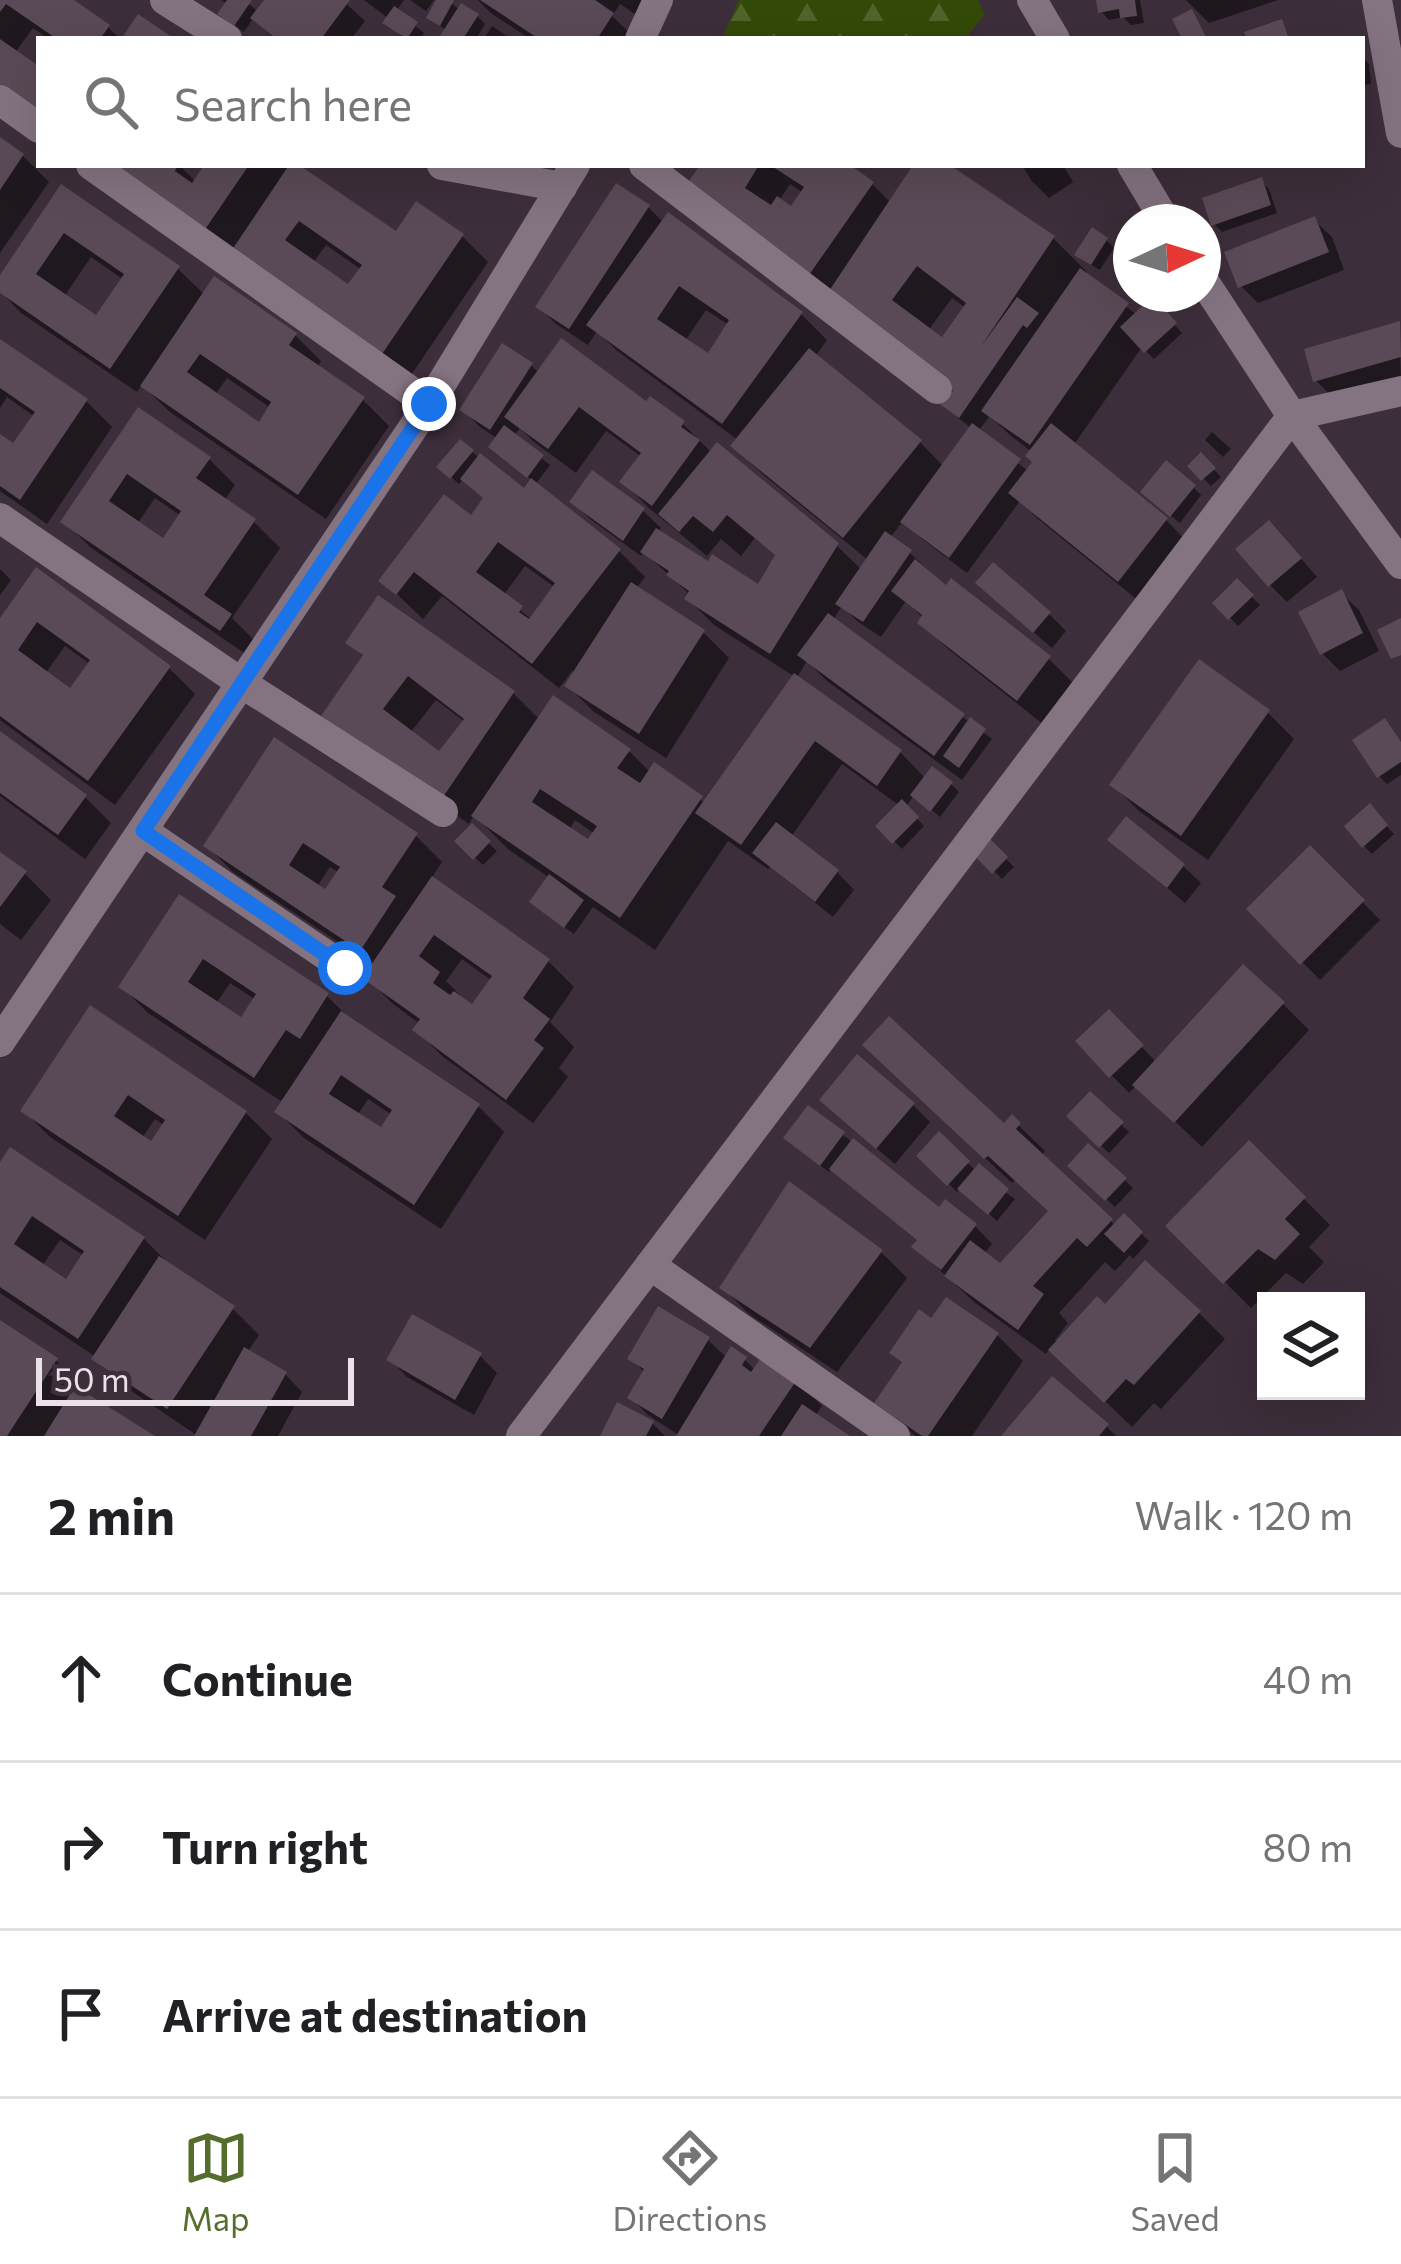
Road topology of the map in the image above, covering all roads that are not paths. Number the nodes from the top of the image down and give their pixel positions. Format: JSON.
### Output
{"nodes":[{"id":1,"x":166,"y":0,"type":"edge"},
{"id":2,"x":658,"y":0,"type":"edge"},
{"id":3,"x":1032,"y":0,"type":"edge"},
{"id":4,"x":1377,"y":0,"type":"edge"},
{"id":5,"x":222,"y":36,"type":"edge"},
{"id":6,"x":641,"y":36,"type":"edge"},
{"id":7,"x":1053,"y":36,"type":"edge"},
{"id":8,"x":0,"y":100,"type":"edge"},
{"id":9,"x":36,"y":126,"type":"edge"},
{"id":10,"x":1401,"y":134,"type":"edge"},
{"id":11,"x":95,"y":168,"type":"edge"},
{"id":12,"x":477,"y":168,"type":"edge"},
{"id":13,"x":648,"y":168,"type":"edge"},
{"id":14,"x":1134,"y":168,"type":"edge"},
{"id":15,"x":569,"y":176,"type":"edge"},
{"id":16,"x":1155,"y":204,"type":"edge"},
{"id":17,"x":1221,"y":308,"type":"edge"},
{"id":18,"x":937,"y":389,"type":"dead end"},
{"id":19,"x":1401,"y":391,"type":"edge"},
{"id":20,"x":429,"y":404,"type":"junction"},
{"id":21,"x":1292,"y":416,"type":"junction"},
{"id":22,"x":0,"y":518,"type":"edge"},
{"id":23,"x":1401,"y":564,"type":"edge"},
{"id":24,"x":243,"y":684,"type":"junction"},
{"id":25,"x":442,"y":812,"type":"dead end"},
{"id":26,"x":143,"y":831,"type":"junction"},
{"id":27,"x":345,"y":968,"type":"dead end"},
{"id":28,"x":0,"y":1042,"type":"edge"},
{"id":29,"x":650,"y":1265,"type":"junction"},
{"id":30,"x":521,"y":1436,"type":"edge"},
{"id":31,"x":895,"y":1436,"type":"edge"}],
"edges":[{"from":1,"to":5,"type":"street"},
{"from":2,"to":6,"type":"street"},
{"from":3,"to":7,"type":"street"},
{"from":4,"to":10,"type":"street"},
{"from":8,"to":9,"type":"street"},
{"from":11,"to":20,"type":"street"},
{"from":12,"to":15,"type":"street"},
{"from":13,"to":18,"type":"street"},
{"from":14,"to":16,"type":"street"},
{"from":15,"to":20,"type":"street"},
{"from":17,"to":21,"type":"street"},
{"from":19,"to":21,"type":"street"},
{"from":20,"to":24,"type":"street"},
{"from":21,"to":23,"type":"street"},
{"from":21,"to":29,"type":"street"},
{"from":22,"to":24,"type":"street"},
{"from":24,"to":25,"type":"street"},
{"from":24,"to":26,"type":"street"},
{"from":26,"to":27,"type":"street"},
{"from":26,"to":28,"type":"street"},
{"from":29,"to":30,"type":"street"},
{"from":29,"to":31,"type":"street"}]}
